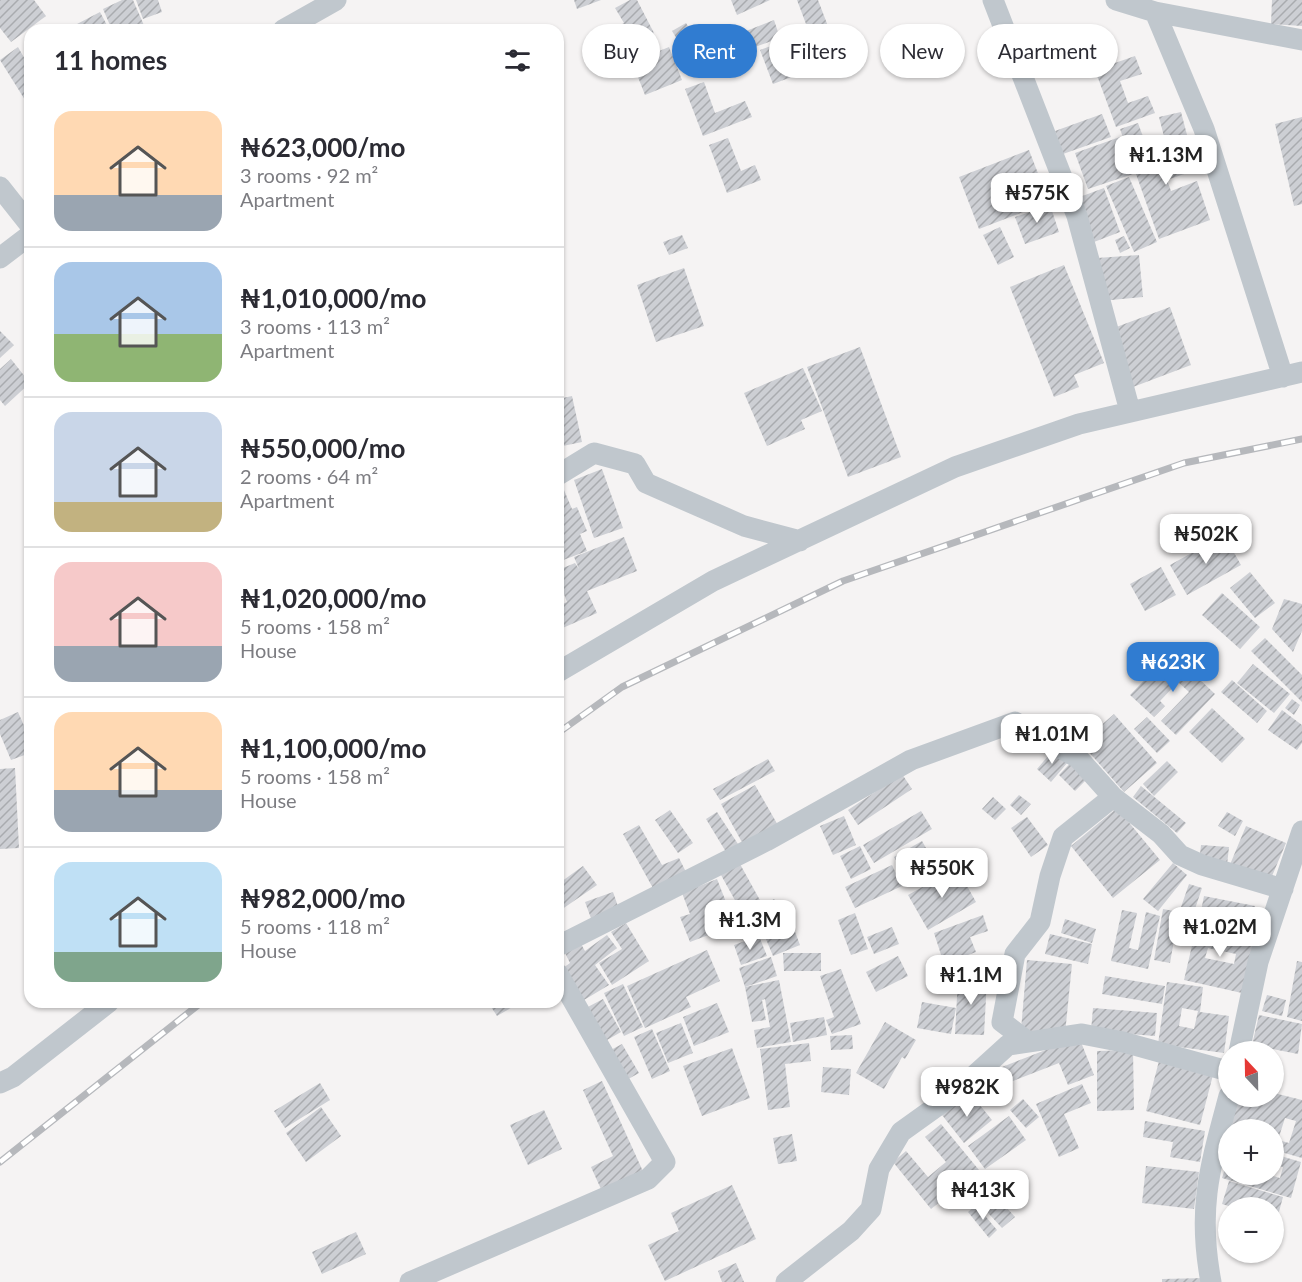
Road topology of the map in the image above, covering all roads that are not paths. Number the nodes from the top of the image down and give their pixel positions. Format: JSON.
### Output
{"nodes":[{"id":1,"x":993,"y":0,"type":"edge"},
{"id":2,"x":1116,"y":0,"type":"edge"},
{"id":3,"x":327,"y":2,"type":"edge"},
{"id":4,"x":1155,"y":12,"type":"junction"},
{"id":5,"x":292,"y":24,"type":"edge"},
{"id":6,"x":1302,"y":40,"type":"edge"},
{"id":7,"x":0,"y":187,"type":"edge"},
{"id":8,"x":24,"y":217,"type":"edge"},
{"id":9,"x":24,"y":240,"type":"edge"},
{"id":10,"x":0,"y":258,"type":"edge"},
{"id":11,"x":1293,"y":374,"type":"edge"},
{"id":12,"x":1130,"y":411,"type":"junction"},
{"id":13,"x":564,"y":471,"type":"edge"},
{"id":14,"x":800,"y":541,"type":"junction"},
{"id":15,"x":564,"y":668,"type":"edge"},
{"id":16,"x":1113,"y":797,"type":"junction"},
{"id":17,"x":1302,"y":831,"type":"edge"},
{"id":18,"x":1282,"y":889,"type":"junction"},
{"id":19,"x":564,"y":943,"type":"edge"},
{"id":20,"x":564,"y":985,"type":"edge"},
{"id":21,"x":101,"y":1008,"type":"edge"},
{"id":22,"x":1027,"y":1041,"type":"junction"},
{"id":23,"x":1241,"y":1041,"type":"edge"},
{"id":24,"x":1218,"y":1068,"type":"edge"},
{"id":25,"x":0,"y":1083,"type":"edge"},
{"id":26,"x":1226,"y":1107,"type":"edge"},
{"id":27,"x":410,"y":1282,"type":"edge"},
{"id":28,"x":786,"y":1282,"type":"edge"},
{"id":29,"x":1212,"y":1282,"type":"edge"}],
"edges":[{"from":1,"to":12,"type":"street"},
{"from":2,"to":4,"type":"street"},
{"from":3,"to":5,"type":"street"},
{"from":4,"to":6,"type":"street"},
{"from":4,"to":11,"type":"street"},
{"from":7,"to":8,"type":"street"},
{"from":9,"to":10,"type":"street"},
{"from":11,"to":12,"type":"street"},
{"from":12,"to":14,"type":"street"},
{"from":13,"to":14,"type":"street"},
{"from":14,"to":15,"type":"street"},
{"from":16,"to":18,"type":"street"},
{"from":16,"to":19,"type":"street"},
{"from":16,"to":22,"type":"street"},
{"from":17,"to":18,"type":"street"},
{"from":18,"to":23,"type":"street"},
{"from":20,"to":27,"type":"street"},
{"from":21,"to":25,"type":"street"},
{"from":22,"to":24,"type":"street"},
{"from":22,"to":28,"type":"street"},
{"from":26,"to":29,"type":"street"}]}
